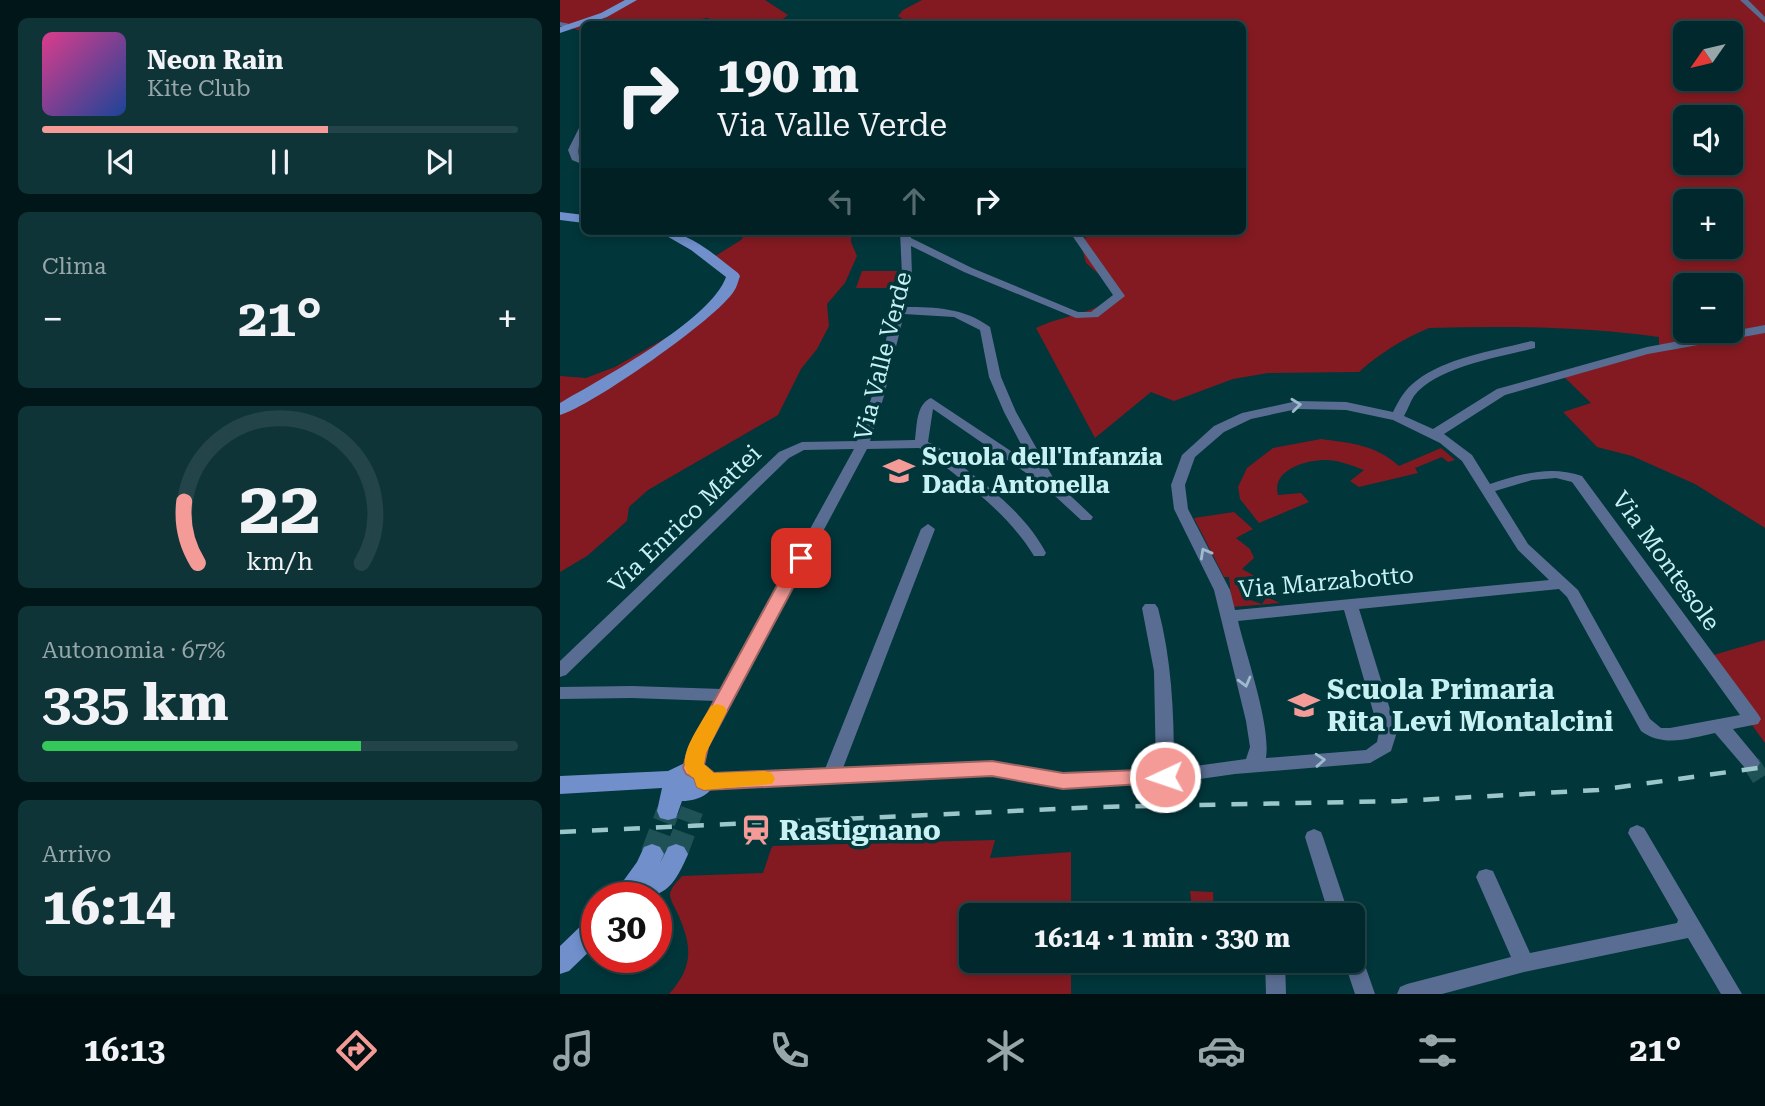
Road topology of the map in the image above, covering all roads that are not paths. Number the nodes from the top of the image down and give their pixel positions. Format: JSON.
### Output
{"nodes":[{"id":1,"x":632,"y":0,"type":"edge"},
{"id":2,"x":1744,"y":0,"type":"edge"},
{"id":3,"x":583,"y":21,"type":"edge"},
{"id":4,"x":1765,"y":21,"type":"edge"},
{"id":5,"x":581,"y":22,"type":"edge"},
{"id":6,"x":562,"y":27,"type":"edge"},
{"id":7,"x":581,"y":133,"type":"edge"},
{"id":8,"x":581,"y":161,"type":"edge"},
{"id":9,"x":560,"y":216,"type":"edge"},
{"id":10,"x":581,"y":216,"type":"edge"},
{"id":11,"x":673,"y":235,"type":"edge"},
{"id":12,"x":905,"y":235,"type":"edge"},
{"id":13,"x":1077,"y":235,"type":"edge"},
{"id":14,"x":898,"y":310,"type":"junction"},
{"id":15,"x":1765,"y":330,"type":"edge"},
{"id":16,"x":1531,"y":345,"type":"dead end"},
{"id":17,"x":560,"y":410,"type":"edge"},
{"id":18,"x":1397,"y":417,"type":"junction"},
{"id":19,"x":1435,"y":434,"type":"junction"},
{"id":20,"x":921,"y":444,"type":"junction"},
{"id":21,"x":862,"y":446,"type":"junction"},
{"id":22,"x":1049,"y":483,"type":"junction"},
{"id":23,"x":1487,"y":489,"type":"junction"},
{"id":24,"x":1086,"y":517,"type":"dead end"},
{"id":25,"x":928,"y":529,"type":"dead end"},
{"id":26,"x":1039,"y":553,"type":"dead end"},
{"id":27,"x":1563,"y":584,"type":"junction"},
{"id":28,"x":1350,"y":605,"type":"junction"},
{"id":29,"x":1150,"y":608,"type":"dead end"},
{"id":30,"x":1228,"y":616,"type":"junction"},
{"id":31,"x":560,"y":671,"type":"edge"},
{"id":32,"x":560,"y":692,"type":"edge"},
{"id":33,"x":726,"y":695,"type":"junction"},
{"id":34,"x":1720,"y":725,"type":"junction"},
{"id":35,"x":1751,"y":764,"type":"tunnel mouth"},
{"id":36,"x":1252,"y":765,"type":"junction"},
{"id":37,"x":832,"y":775,"type":"junction"},
{"id":38,"x":1165,"y":777,"type":"junction"},
{"id":39,"x":560,"y":785,"type":"edge"},
{"id":40,"x":689,"y":786,"type":"junction"},
{"id":41,"x":667,"y":811,"type":"tunnel mouth"},
{"id":42,"x":1637,"y":833,"type":"dead end"},
{"id":43,"x":1314,"y":837,"type":"dead end"},
{"id":44,"x":652,"y":854,"type":"tunnel mouth"},
{"id":45,"x":676,"y":854,"type":"tunnel mouth"},
{"id":46,"x":1486,"y":877,"type":"dead end"},
{"id":47,"x":635,"y":882,"type":"edge"},
{"id":48,"x":656,"y":882,"type":"edge"},
{"id":49,"x":1335,"y":903,"type":"edge"},
{"id":50,"x":1688,"y":919,"type":"junction"},
{"id":51,"x":581,"y":943,"type":"edge"},
{"id":52,"x":560,"y":963,"type":"edge"},
{"id":53,"x":1524,"y":963,"type":"junction"},
{"id":54,"x":1275,"y":973,"type":"edge"},
{"id":55,"x":1358,"y":973,"type":"edge"},
{"id":56,"x":1276,"y":994,"type":"edge"},
{"id":57,"x":1365,"y":994,"type":"edge"},
{"id":58,"x":1407,"y":994,"type":"edge"},
{"id":59,"x":1732,"y":994,"type":"edge"}],
"edges":[{"from":1,"to":3,"type":"street"},
{"from":2,"to":4,"type":"street"},
{"from":5,"to":6,"type":"street"},
{"from":7,"to":8,"type":"street"},
{"from":9,"to":10,"type":"street"},
{"from":11,"to":17,"type":"street"},
{"from":12,"to":13,"type":"street","name":"Via Valle Verde"},
{"from":12,"to":14,"type":"street","name":"Via Valle Verde"},
{"from":14,"to":21,"type":"street","name":"Via Valle Verde"},
{"from":14,"to":22,"type":"street"},
{"from":15,"to":19,"type":"street"},
{"from":16,"to":18,"type":"street"},
{"from":18,"to":19,"type":"street","name":"Via Marzabotto"},
{"from":30,"to":18,"type":"street","name":"Via Marzabotto","one_way":true},
{"from":19,"to":23,"type":"street","name":"Via Marzabotto"},
{"from":20,"to":21,"type":"street","name":"Via Enrico Mattei"},
{"from":20,"to":22,"type":"street"},
{"from":20,"to":26,"type":"street"},
{"from":21,"to":31,"type":"street","name":"Via Enrico Mattei"},
{"from":21,"to":33,"type":"street","name":"Via Valle Verde"},
{"from":22,"to":24,"type":"street"},
{"from":23,"to":27,"type":"street","name":"Via Marzabotto"},
{"from":23,"to":34,"type":"street","name":"Via Montesole"},
{"from":25,"to":37,"type":"street"},
{"from":27,"to":28,"type":"street","name":"Via Marzabotto"},
{"from":27,"to":34,"type":"street","name":"Via Marzabotto"},
{"from":28,"to":30,"type":"street","name":"Via Marzabotto"},
{"from":36,"to":28,"type":"street","one_way":true},
{"from":29,"to":38,"type":"street"},
{"from":30,"to":36,"type":"street","one_way":true},
{"from":32,"to":33,"type":"street"},
{"from":33,"to":40,"type":"street","name":"Via Valle Verde"},
{"from":34,"to":35,"type":"street"},
{"from":36,"to":38,"type":"street"},
{"from":37,"to":38,"type":"street"},
{"from":37,"to":40,"type":"street"},
{"from":39,"to":40,"type":"street"},
{"from":40,"to":41,"type":"street","name":"Via Valle Verde"},
{"from":42,"to":50,"type":"street"},
{"from":43,"to":49,"type":"street"},
{"from":44,"to":47,"type":"street"},
{"from":45,"to":48,"type":"street"},
{"from":46,"to":53,"type":"street"},
{"from":50,"to":53,"type":"street"},
{"from":50,"to":59,"type":"street"},
{"from":51,"to":52,"type":"street"},
{"from":53,"to":58,"type":"street"},
{"from":54,"to":56,"type":"street"},
{"from":55,"to":57,"type":"street"}]}
